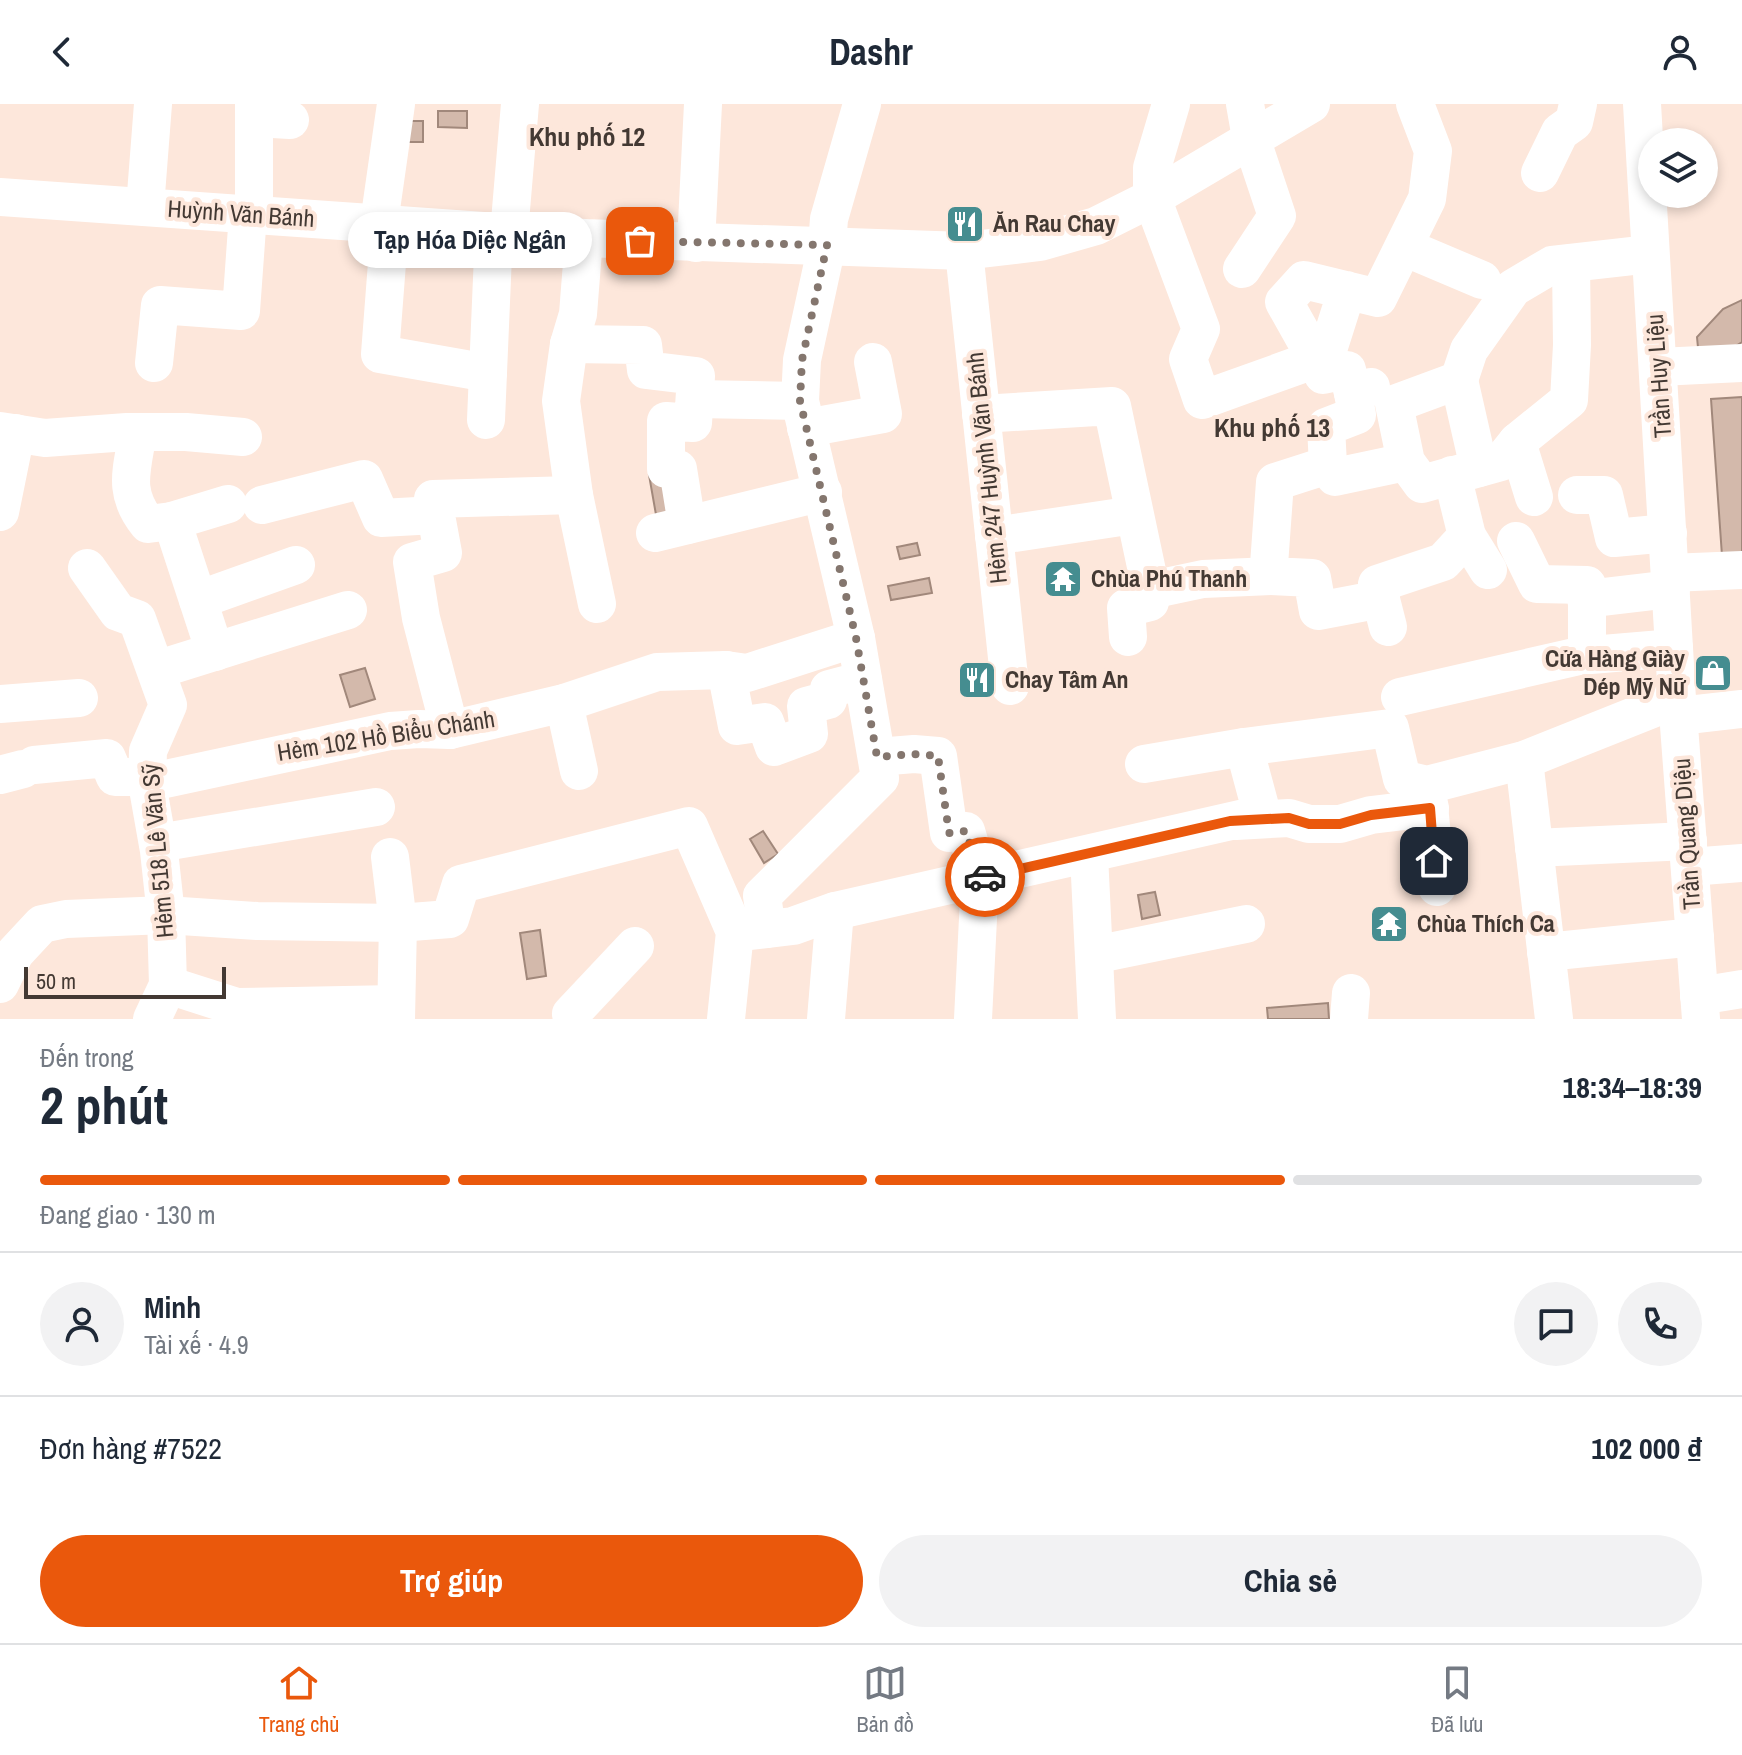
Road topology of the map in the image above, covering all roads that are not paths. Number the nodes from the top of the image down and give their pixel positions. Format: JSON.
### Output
{"nodes":[{"id":1,"x":153,"y":104,"type":"edge"},
{"id":2,"x":396,"y":104,"type":"edge"},
{"id":3,"x":520,"y":104,"type":"edge"},
{"id":4,"x":703,"y":104,"type":"edge"},
{"id":5,"x":862,"y":104,"type":"edge"},
{"id":6,"x":1311,"y":104,"type":"edge"},
{"id":7,"x":1415,"y":104,"type":"edge"},
{"id":8,"x":1578,"y":104,"type":"edge"},
{"id":9,"x":1642,"y":104,"type":"edge"},
{"id":10,"x":1165,"y":106,"type":"edge"},
{"id":11,"x":266,"y":114,"type":"edge"},
{"id":12,"x":1248,"y":121,"type":"edge"},
{"id":13,"x":1540,"y":173,"type":"dead end"},
{"id":14,"x":0,"y":197,"type":"edge"},
{"id":15,"x":1152,"y":198,"type":"junction"},
{"id":16,"x":145,"y":207,"type":"junction"},
{"id":17,"x":251,"y":214,"type":"junction"},
{"id":18,"x":385,"y":224,"type":"junction"},
{"id":19,"x":501,"y":232,"type":"junction"},
{"id":20,"x":584,"y":238,"type":"junction"},
{"id":21,"x":696,"y":243,"type":"junction"},
{"id":22,"x":827,"y":245,"type":"junction"},
{"id":23,"x":1404,"y":247,"type":"junction"},
{"id":24,"x":964,"y":251,"type":"junction"},
{"id":25,"x":1650,"y":254,"type":"junction"},
{"id":26,"x":1571,"y":263,"type":"junction"},
{"id":27,"x":1242,"y":269,"type":"dead end"},
{"id":28,"x":1482,"y":280,"type":"dead end"},
{"id":29,"x":1363,"y":294,"type":"junction"},
{"id":30,"x":569,"y":344,"type":"junction"},
{"id":31,"x":1316,"y":359,"type":"junction"},
{"id":32,"x":873,"y":362,"type":"dead end"},
{"id":33,"x":154,"y":363,"type":"dead end"},
{"id":34,"x":1742,"y":363,"type":"edge"},
{"id":35,"x":1659,"y":367,"type":"junction"},
{"id":36,"x":488,"y":373,"type":"junction"},
{"id":37,"x":1459,"y":380,"type":"junction"},
{"id":38,"x":1353,"y":393,"type":"junction"},
{"id":39,"x":696,"y":399,"type":"junction"},
{"id":40,"x":1394,"y":404,"type":"junction"},
{"id":41,"x":981,"y":414,"type":"junction"},
{"id":42,"x":803,"y":415,"type":"junction"},
{"id":43,"x":486,"y":420,"type":"dead end"},
{"id":44,"x":8,"y":432,"type":"edge"},
{"id":45,"x":138,"y":432,"type":"junction"},
{"id":46,"x":243,"y":437,"type":"dead end"},
{"id":47,"x":1517,"y":442,"type":"junction"},
{"id":48,"x":1406,"y":462,"type":"junction"},
{"id":49,"x":1328,"y":465,"type":"junction"},
{"id":50,"x":1466,"y":472,"type":"junction"},
{"id":51,"x":823,"y":492,"type":"junction"},
{"id":52,"x":574,"y":495,"type":"junction"},
{"id":53,"x":1577,"y":495,"type":"dead end"},
{"id":54,"x":1534,"y":497,"type":"dead end"},
{"id":55,"x":0,"y":512,"type":"edge"},
{"id":56,"x":436,"y":515,"type":"junction"},
{"id":57,"x":1134,"y":515,"type":"junction"},
{"id":58,"x":160,"y":522,"type":"junction"},
{"id":59,"x":1668,"y":533,"type":"junction"},
{"id":60,"x":994,"y":536,"type":"junction"},
{"id":61,"x":1467,"y":536,"type":"junction"},
{"id":62,"x":1516,"y":541,"type":"dead end"},
{"id":63,"x":296,"y":565,"type":"dead end"},
{"id":64,"x":87,"y":568,"type":"dead end"},
{"id":65,"x":1488,"y":570,"type":"dead end"},
{"id":66,"x":1742,"y":570,"type":"edge"},
{"id":67,"x":1271,"y":576,"type":"junction"},
{"id":68,"x":1671,"y":581,"type":"junction"},
{"id":69,"x":1151,"y":590,"type":"junction"},
{"id":70,"x":1586,"y":599,"type":"junction"},
{"id":71,"x":198,"y":600,"type":"junction"},
{"id":72,"x":597,"y":604,"type":"dead end"},
{"id":73,"x":348,"y":610,"type":"dead end"},
{"id":74,"x":1128,"y":637,"type":"dead end"},
{"id":75,"x":856,"y":638,"type":"junction"},
{"id":76,"x":1674,"y":648,"type":"junction"},
{"id":77,"x":215,"y":652,"type":"junction"},
{"id":78,"x":1587,"y":655,"type":"junction"},
{"id":79,"x":156,"y":670,"type":"junction"},
{"id":80,"x":726,"y":670,"type":"junction"},
{"id":81,"x":863,"y":680,"type":"junction"},
{"id":82,"x":1010,"y":686,"type":"dead end"},
{"id":83,"x":1400,"y":697,"type":"dead end"},
{"id":84,"x":79,"y":698,"type":"dead end"},
{"id":85,"x":564,"y":703,"type":"junction"},
{"id":86,"x":0,"y":704,"type":"edge"},
{"id":87,"x":1678,"y":708,"type":"junction"},
{"id":88,"x":1742,"y":709,"type":"edge"},
{"id":89,"x":450,"y":730,"type":"junction"},
{"id":90,"x":1244,"y":747,"type":"junction"},
{"id":91,"x":877,"y":757,"type":"junction"},
{"id":92,"x":1524,"y":760,"type":"junction"},
{"id":93,"x":1144,"y":764,"type":"dead end"},
{"id":94,"x":19,"y":770,"type":"edge"},
{"id":95,"x":579,"y":771,"type":"dead end"},
{"id":96,"x":147,"y":783,"type":"junction"},
{"id":97,"x":1428,"y":796,"type":"junction"},
{"id":98,"x":376,"y":807,"type":"dead end"},
{"id":99,"x":1230,"y":821,"type":"junction"},
{"id":100,"x":158,"y":843,"type":"junction"},
{"id":101,"x":1534,"y":848,"type":"junction"},
{"id":102,"x":1689,"y":854,"type":"junction"},
{"id":103,"x":1089,"y":855,"type":"junction"},
{"id":104,"x":390,"y":857,"type":"dead end"},
{"id":105,"x":1742,"y":863,"type":"edge"},
{"id":106,"x":980,"y":878,"type":"junction"},
{"id":107,"x":1437,"y":887,"type":"dead end"},
{"id":108,"x":835,"y":911,"type":"junction"},
{"id":109,"x":166,"y":915,"type":"junction"},
{"id":110,"x":398,"y":923,"type":"junction"},
{"id":111,"x":1246,"y":924,"type":"dead end"},
{"id":112,"x":751,"y":931,"type":"junction"},
{"id":113,"x":1695,"y":937,"type":"junction"},
{"id":114,"x":635,"y":946,"type":"dead end"},
{"id":115,"x":1546,"y":952,"type":"junction"},
{"id":116,"x":1094,"y":955,"type":"junction"},
{"id":117,"x":0,"y":984,"type":"edge"},
{"id":118,"x":168,"y":985,"type":"junction"},
{"id":119,"x":1742,"y":989,"type":"edge"},
{"id":120,"x":1700,"y":1008,"type":"edge"},
{"id":121,"x":396,"y":1012,"type":"edge"},
{"id":122,"x":562,"y":1017,"type":"edge"},
{"id":123,"x":152,"y":1019,"type":"edge"},
{"id":124,"x":726,"y":1019,"type":"edge"},
{"id":125,"x":826,"y":1019,"type":"edge"},
{"id":126,"x":973,"y":1019,"type":"edge"},
{"id":127,"x":1097,"y":1019,"type":"edge"},
{"id":128,"x":1554,"y":1019,"type":"edge"}],
"edges":[{"from":1,"to":16,"type":"street"},
{"from":2,"to":18,"type":"street"},
{"from":3,"to":19,"type":"street"},
{"from":4,"to":21,"type":"street"},
{"from":5,"to":22,"type":"street"},
{"from":6,"to":12,"type":"street","name":"Huỳnh Văn Bánh"},
{"from":7,"to":23,"type":"street"},
{"from":8,"to":13,"type":"street"},
{"from":9,"to":25,"type":"street","name":"Trần Huy Liệu"},
{"from":10,"to":15,"type":"street"},
{"from":11,"to":17,"type":"street"},
{"from":12,"to":15,"type":"street","name":"Huỳnh Văn Bánh"},
{"from":12,"to":27,"type":"street"},
{"from":14,"to":16,"type":"street","name":"Huỳnh Văn Bánh"},
{"from":15,"to":24,"type":"street","name":"Huỳnh Văn Bánh"},
{"from":15,"to":31,"type":"street"},
{"from":16,"to":17,"type":"street","name":"Huỳnh Văn Bánh"},
{"from":17,"to":18,"type":"street","name":"Huỳnh Văn Bánh"},
{"from":17,"to":33,"type":"street"},
{"from":18,"to":19,"type":"street","name":"Huỳnh Văn Bánh"},
{"from":18,"to":36,"type":"street"},
{"from":19,"to":20,"type":"street","name":"Huỳnh Văn Bánh"},
{"from":19,"to":36,"type":"street"},
{"from":20,"to":21,"type":"street","name":"Huỳnh Văn Bánh"},
{"from":20,"to":30,"type":"street"},
{"from":21,"to":22,"type":"street","name":"Huỳnh Văn Bánh"},
{"from":22,"to":24,"type":"street","name":"Huỳnh Văn Bánh"},
{"from":22,"to":42,"type":"street"},
{"from":23,"to":28,"type":"street"},
{"from":23,"to":29,"type":"street"},
{"from":24,"to":41,"type":"street","name":"Hẻm 247 Huỳnh Văn Bánh"},
{"from":25,"to":26,"type":"street"},
{"from":25,"to":35,"type":"street","name":"Trần Huy Liệu"},
{"from":26,"to":37,"type":"street"},
{"from":26,"to":47,"type":"street"},
{"from":29,"to":31,"type":"street"},
{"from":29,"to":31,"type":"street"},
{"from":30,"to":39,"type":"street"},
{"from":30,"to":52,"type":"street"},
{"from":31,"to":38,"type":"street"},
{"from":32,"to":42,"type":"street"},
{"from":34,"to":35,"type":"street"},
{"from":35,"to":59,"type":"street","name":"Trần Huy Liệu"},
{"from":36,"to":43,"type":"street"},
{"from":37,"to":40,"type":"street"},
{"from":37,"to":50,"type":"street"},
{"from":38,"to":40,"type":"street"},
{"from":38,"to":49,"type":"street"},
{"from":39,"to":42,"type":"street"},
{"from":39,"to":51,"type":"street"},
{"from":40,"to":48,"type":"street"},
{"from":41,"to":57,"type":"street"},
{"from":41,"to":60,"type":"street","name":"Hẻm 247 Huỳnh Văn Bánh"},
{"from":42,"to":51,"type":"street"},
{"from":44,"to":45,"type":"street"},
{"from":44,"to":55,"type":"street"},
{"from":45,"to":46,"type":"street"},
{"from":45,"to":58,"type":"street"},
{"from":47,"to":50,"type":"street"},
{"from":47,"to":54,"type":"street"},
{"from":48,"to":49,"type":"street"},
{"from":48,"to":50,"type":"street"},
{"from":49,"to":67,"type":"street"},
{"from":50,"to":61,"type":"street"},
{"from":51,"to":75,"type":"street"},
{"from":52,"to":56,"type":"street"},
{"from":52,"to":72,"type":"street"},
{"from":53,"to":59,"type":"street"},
{"from":56,"to":58,"type":"street"},
{"from":56,"to":89,"type":"street"},
{"from":57,"to":60,"type":"street"},
{"from":57,"to":69,"type":"street"},
{"from":58,"to":71,"type":"street"},
{"from":59,"to":68,"type":"street","name":"Trần Huy Liệu"},
{"from":60,"to":82,"type":"street","name":"Hẻm 247 Huỳnh Văn Bánh"},
{"from":61,"to":65,"type":"street"},
{"from":61,"to":67,"type":"street"},
{"from":62,"to":70,"type":"street"},
{"from":63,"to":71,"type":"street"},
{"from":64,"to":79,"type":"street","name":"Hẻm 518 Lê Văn Sỹ"},
{"from":66,"to":68,"type":"street"},
{"from":67,"to":69,"type":"street"},
{"from":68,"to":70,"type":"street"},
{"from":68,"to":76,"type":"street","name":"Trần Huy Liệu"},
{"from":69,"to":74,"type":"street"},
{"from":70,"to":78,"type":"street"},
{"from":71,"to":77,"type":"street"},
{"from":73,"to":77,"type":"street"},
{"from":75,"to":80,"type":"street","name":"Hẻm 102 Hồ Biểu Chánh"},
{"from":75,"to":81,"type":"street"},
{"from":76,"to":78,"type":"street"},
{"from":76,"to":87,"type":"street","name":"Trần Quang Diệu"},
{"from":77,"to":79,"type":"street"},
{"from":78,"to":83,"type":"street"},
{"from":79,"to":96,"type":"street","name":"Hẻm 518 Lê Văn Sỹ"},
{"from":80,"to":81,"type":"street"},
{"from":80,"to":85,"type":"street","name":"Hẻm 102 Hồ Biểu Chánh"},
{"from":81,"to":91,"type":"street"},
{"from":84,"to":86,"type":"street"},
{"from":85,"to":89,"type":"street","name":"Hẻm 102 Hồ Biểu Chánh"},
{"from":85,"to":95,"type":"street"},
{"from":87,"to":88,"type":"street"},
{"from":87,"to":92,"type":"street"},
{"from":87,"to":102,"type":"street","name":"Trần Quang Diệu"},
{"from":89,"to":96,"type":"street","name":"Hẻm 102 Hồ Biểu Chánh"},
{"from":90,"to":93,"type":"street"},
{"from":90,"to":97,"type":"street"},
{"from":90,"to":99,"type":"street"},
{"from":91,"to":106,"type":"street"},
{"from":91,"to":112,"type":"street"},
{"from":92,"to":97,"type":"street"},
{"from":92,"to":101,"type":"street"},
{"from":94,"to":96,"type":"street"},
{"from":96,"to":100,"type":"street","name":"Hẻm 518 Lê Văn Sỹ"},
{"from":97,"to":99,"type":"street"},
{"from":97,"to":107,"type":"street"},
{"from":98,"to":100,"type":"street"},
{"from":99,"to":103,"type":"street"},
{"from":100,"to":109,"type":"street","name":"Hẻm 518 Lê Văn Sỹ"},
{"from":101,"to":102,"type":"street"},
{"from":101,"to":115,"type":"street"},
{"from":102,"to":105,"type":"street"},
{"from":102,"to":113,"type":"street","name":"Trần Quang Diệu"},
{"from":103,"to":106,"type":"street"},
{"from":103,"to":116,"type":"street"},
{"from":104,"to":110,"type":"street"},
{"from":106,"to":108,"type":"street"},
{"from":106,"to":126,"type":"street"},
{"from":108,"to":112,"type":"street"},
{"from":108,"to":125,"type":"street"},
{"from":109,"to":110,"type":"street"},
{"from":109,"to":117,"type":"street"},
{"from":109,"to":118,"type":"street","name":"Hẻm 518 Lê Văn Sỹ"},
{"from":110,"to":112,"type":"street"},
{"from":110,"to":121,"type":"street"},
{"from":111,"to":116,"type":"street"},
{"from":112,"to":124,"type":"street"},
{"from":113,"to":115,"type":"street"},
{"from":113,"to":120,"type":"street","name":"Trần Quang Diệu"},
{"from":114,"to":122,"type":"street"},
{"from":115,"to":128,"type":"street"},
{"from":116,"to":127,"type":"street"},
{"from":118,"to":121,"type":"street"},
{"from":118,"to":123,"type":"street","name":"Hẻm 518 Lê Văn Sỹ"},
{"from":119,"to":120,"type":"street"}]}
